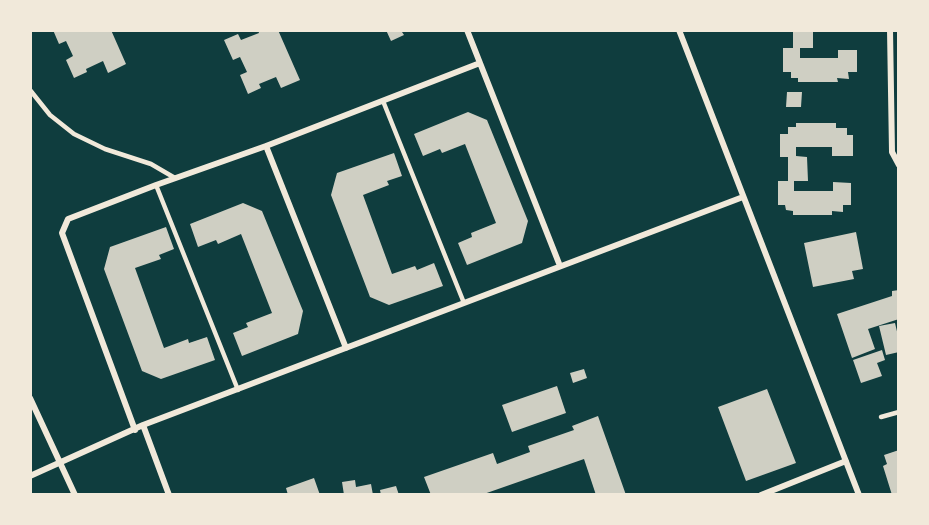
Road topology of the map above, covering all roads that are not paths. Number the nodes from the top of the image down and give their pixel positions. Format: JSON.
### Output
{"nodes":[{"id":1,"x":467,"y":30,"type":"edge"},
{"id":2,"x":679,"y":30,"type":"edge"},
{"id":3,"x":890,"y":30,"type":"edge"},
{"id":4,"x":480,"y":63,"type":"junction"},
{"id":5,"x":30,"y":90,"type":"edge"},
{"id":6,"x":383,"y":101,"type":"junction"},
{"id":7,"x":266,"y":146,"type":"junction"},
{"id":8,"x":899,"y":165,"type":"edge"},
{"id":9,"x":175,"y":178,"type":"junction"},
{"id":10,"x":156,"y":185,"type":"junction"},
{"id":11,"x":743,"y":198,"type":"junction"},
{"id":12,"x":560,"y":266,"type":"junction"},
{"id":13,"x":464,"y":303,"type":"junction"},
{"id":14,"x":346,"y":348,"type":"junction"},
{"id":15,"x":237,"y":390,"type":"junction"},
{"id":16,"x":30,"y":398,"type":"edge"},
{"id":17,"x":899,"y":412,"type":"edge"},
{"id":18,"x":881,"y":417,"type":"dead end"},
{"id":19,"x":143,"y":425,"type":"junction"},
{"id":20,"x":135,"y":430,"type":"junction"},
{"id":21,"x":846,"y":461,"type":"junction"},
{"id":22,"x":59,"y":462,"type":"junction"},
{"id":23,"x":30,"y":476,"type":"edge"},
{"id":24,"x":75,"y":495,"type":"edge"},
{"id":25,"x":169,"y":495,"type":"edge"},
{"id":26,"x":761,"y":495,"type":"edge"},
{"id":27,"x":859,"y":495,"type":"edge"}],
"edges":[{"from":1,"to":4,"type":"street"},
{"from":2,"to":11,"type":"street"},
{"from":3,"to":8,"type":"street"},
{"from":4,"to":6,"type":"street"},
{"from":4,"to":12,"type":"street"},
{"from":5,"to":9,"type":"lane"},
{"from":6,"to":7,"type":"street"},
{"from":6,"to":13,"type":"lane"},
{"from":7,"to":9,"type":"street"},
{"from":7,"to":14,"type":"street"},
{"from":9,"to":10,"type":"street"},
{"from":10,"to":15,"type":"lane"},
{"from":10,"to":20,"type":"street"},
{"from":11,"to":12,"type":"street"},
{"from":11,"to":21,"type":"street"},
{"from":12,"to":13,"type":"street"},
{"from":13,"to":14,"type":"street"},
{"from":14,"to":15,"type":"street"},
{"from":15,"to":19,"type":"street"},
{"from":16,"to":22,"type":"street"},
{"from":17,"to":18,"type":"lane"},
{"from":19,"to":20,"type":"street"},
{"from":19,"to":25,"type":"street"},
{"from":20,"to":22,"type":"street"},
{"from":21,"to":26,"type":"street"},
{"from":21,"to":27,"type":"street"},
{"from":22,"to":23,"type":"street"},
{"from":22,"to":24,"type":"street"}]}
